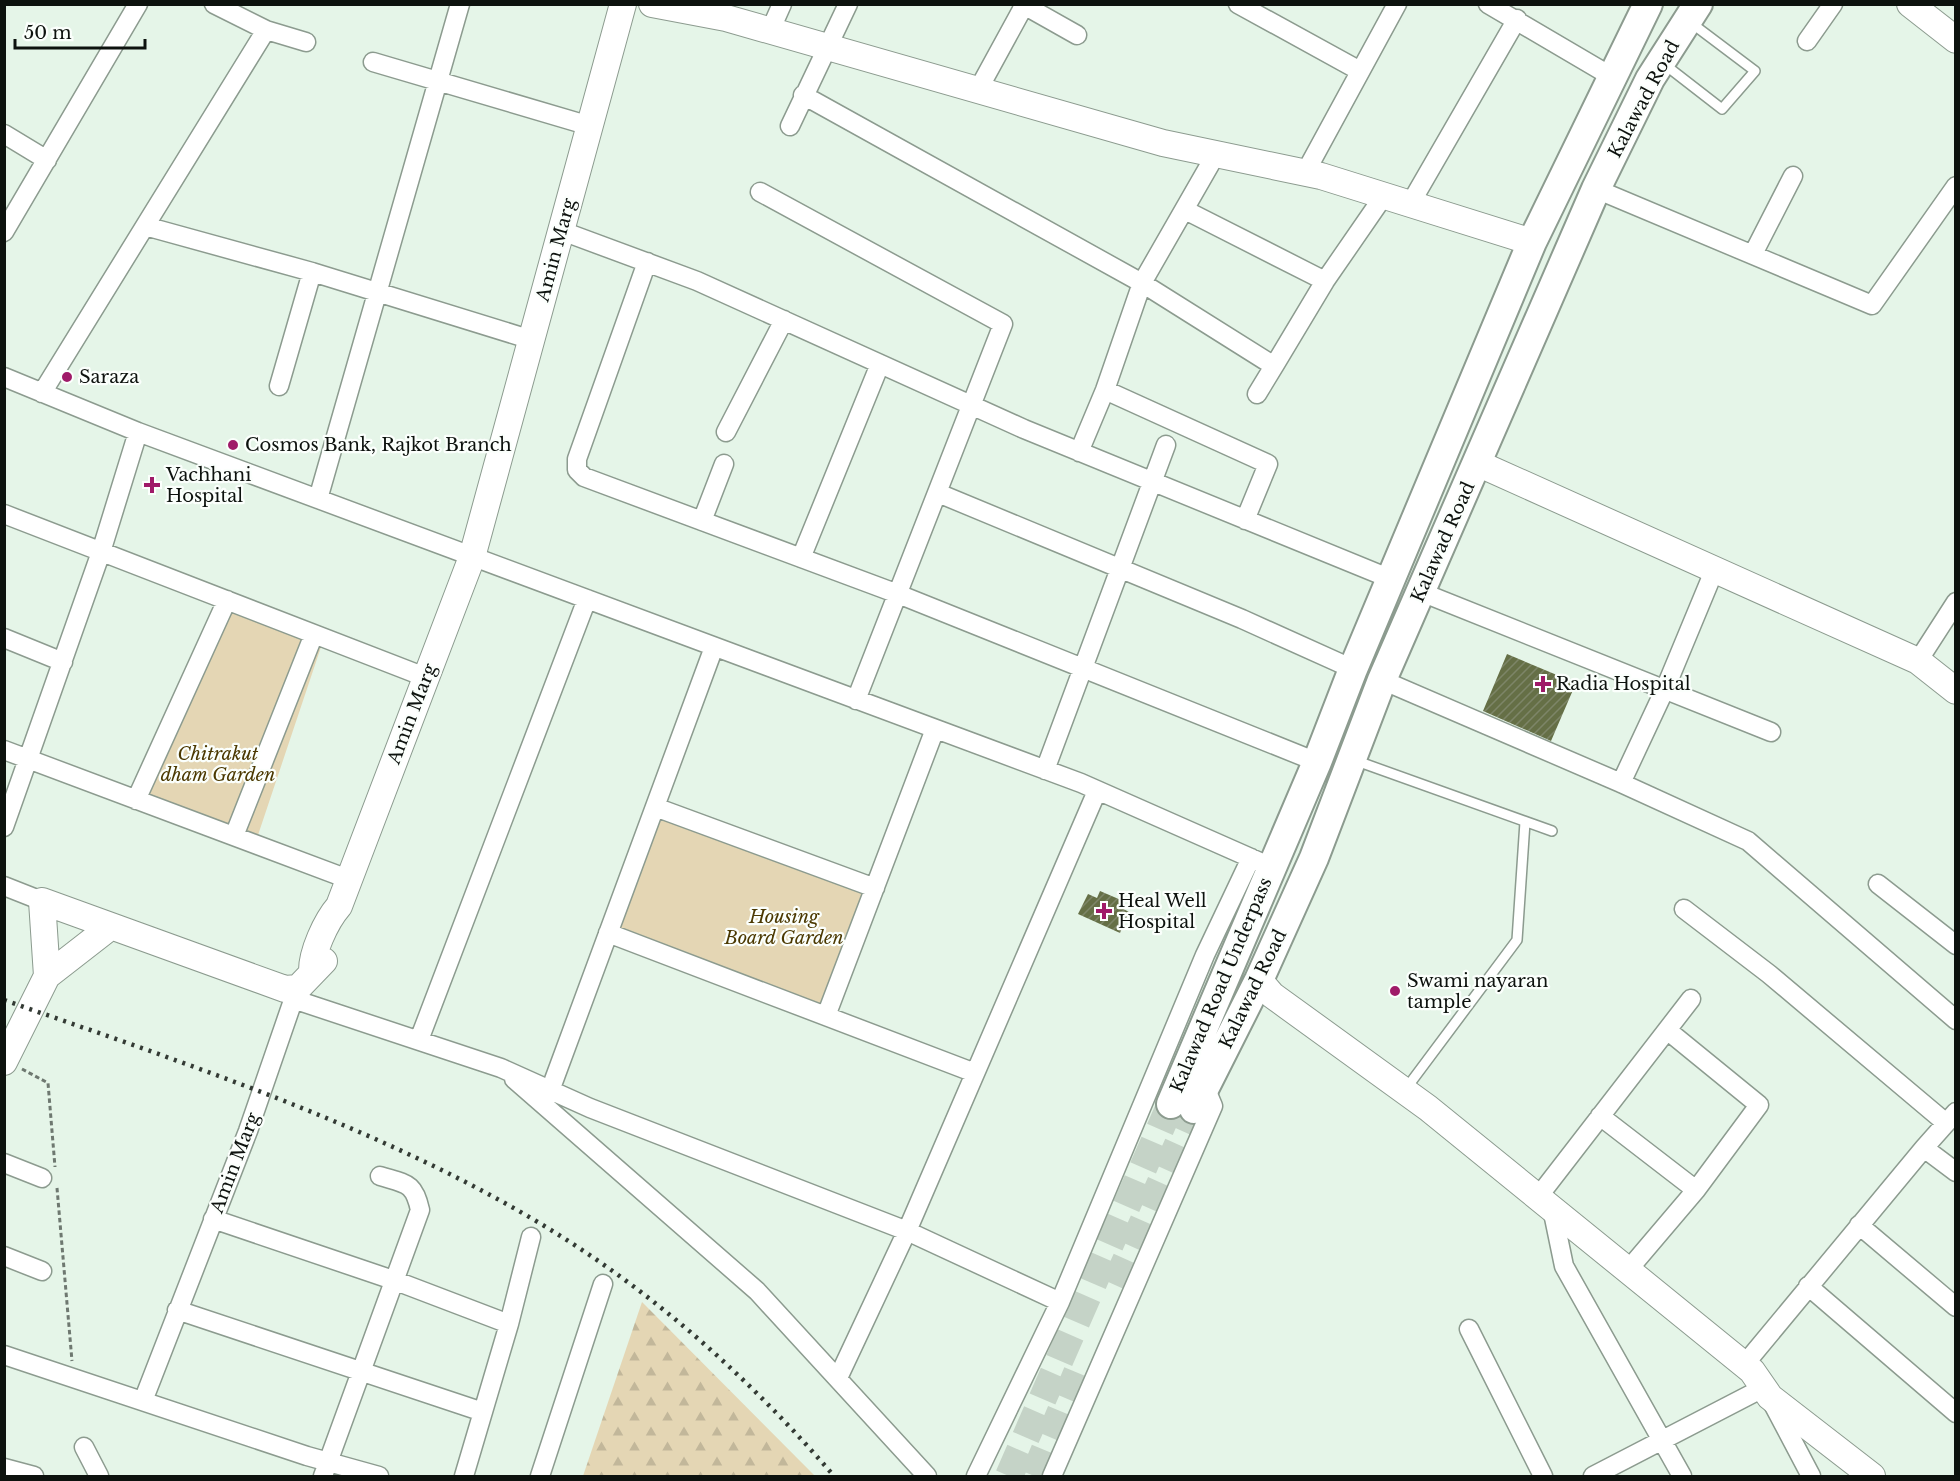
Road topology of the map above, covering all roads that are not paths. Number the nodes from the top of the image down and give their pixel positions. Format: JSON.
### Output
{"nodes":[{"id":1,"x":138,"y":4,"type":"edge"},
{"id":2,"x":214,"y":4,"type":"edge"},
{"id":3,"x":460,"y":4,"type":"edge"},
{"id":4,"x":623,"y":4,"type":"edge"},
{"id":5,"x":652,"y":4,"type":"edge"},
{"id":6,"x":782,"y":4,"type":"edge"},
{"id":7,"x":848,"y":4,"type":"edge"},
{"id":8,"x":1238,"y":4,"type":"edge"},
{"id":9,"x":1397,"y":4,"type":"edge"},
{"id":10,"x":1488,"y":4,"type":"edge"},
{"id":11,"x":1648,"y":4,"type":"edge"},
{"id":12,"x":1833,"y":4,"type":"edge"},
{"id":13,"x":1910,"y":4,"type":"edge"},
{"id":14,"x":1024,"y":5,"type":"edge"},
{"id":15,"x":1693,"y":12,"type":"edge"},
{"id":16,"x":1517,"y":19,"type":"junction"},
{"id":17,"x":266,"y":30,"type":"junction"},
{"id":18,"x":770,"y":31,"type":"junction"},
{"id":19,"x":1077,"y":35,"type":"dead end"},
{"id":20,"x":1956,"y":40,"type":"edge"},
{"id":21,"x":1807,"y":41,"type":"dead end"},
{"id":22,"x":306,"y":42,"type":"dead end"},
{"id":23,"x":828,"y":48,"type":"junction"},
{"id":24,"x":373,"y":62,"type":"dead end"},
{"id":25,"x":1661,"y":62,"type":"junction"},
{"id":26,"x":1360,"y":71,"type":"junction"},
{"id":27,"x":1614,"y":78,"type":"junction"},
{"id":28,"x":438,"y":80,"type":"junction"},
{"id":29,"x":978,"y":90,"type":"junction"},
{"id":30,"x":803,"y":95,"type":"junction"},
{"id":31,"x":590,"y":126,"type":"junction"},
{"id":32,"x":790,"y":126,"type":"dead end"},
{"id":33,"x":4,"y":134,"type":"edge"},
{"id":34,"x":1216,"y":154,"type":"junction"},
{"id":35,"x":47,"y":160,"type":"junction"},
{"id":36,"x":1305,"y":173,"type":"junction"},
{"id":37,"x":1793,"y":176,"type":"dead end"},
{"id":38,"x":1956,"y":186,"type":"edge"},
{"id":39,"x":1596,"y":189,"type":"junction"},
{"id":40,"x":760,"y":192,"type":"dead end"},
{"id":41,"x":1383,"y":197,"type":"junction"},
{"id":42,"x":1409,"y":206,"type":"junction"},
{"id":43,"x":1185,"y":210,"type":"junction"},
{"id":44,"x":145,"y":226,"type":"junction"},
{"id":45,"x":562,"y":231,"type":"junction"},
{"id":46,"x":4,"y":232,"type":"edge"},
{"id":47,"x":1532,"y":242,"type":"junction"},
{"id":48,"x":1753,"y":254,"type":"junction"},
{"id":49,"x":647,"y":262,"type":"junction"},
{"id":50,"x":312,"y":272,"type":"junction"},
{"id":51,"x":1325,"y":281,"type":"junction"},
{"id":52,"x":1142,"y":283,"type":"junction"},
{"id":53,"x":377,"y":292,"type":"junction"},
{"id":54,"x":784,"y":320,"type":"junction"},
{"id":55,"x":532,"y":340,"type":"junction"},
{"id":56,"x":880,"y":364,"type":"junction"},
{"id":57,"x":1274,"y":366,"type":"junction"},
{"id":58,"x":4,"y":377,"type":"edge"},
{"id":59,"x":279,"y":386,"type":"dead end"},
{"id":60,"x":1105,"y":390,"type":"junction"},
{"id":61,"x":42,"y":393,"type":"junction"},
{"id":62,"x":1257,"y":393,"type":"dead end"},
{"id":63,"x":972,"y":405,"type":"junction"},
{"id":64,"x":138,"y":432,"type":"junction"},
{"id":65,"x":726,"y":432,"type":"dead end"},
{"id":66,"x":1166,"y":445,"type":"dead end"},
{"id":67,"x":1079,"y":452,"type":"junction"},
{"id":68,"x":1477,"y":463,"type":"junction"},
{"id":69,"x":724,"y":464,"type":"dead end"},
{"id":70,"x":1152,"y":482,"type":"junction"},
{"id":71,"x":938,"y":493,"type":"junction"},
{"id":72,"x":318,"y":499,"type":"junction"},
{"id":73,"x":4,"y":514,"type":"edge"},
{"id":74,"x":1245,"y":519,"type":"junction"},
{"id":75,"x":702,"y":521,"type":"junction"},
{"id":76,"x":101,"y":552,"type":"junction"},
{"id":77,"x":472,"y":557,"type":"junction"},
{"id":78,"x":801,"y":558,"type":"junction"},
{"id":79,"x":1119,"y":568,"type":"junction"},
{"id":80,"x":1714,"y":571,"type":"junction"},
{"id":81,"x":1391,"y":579,"type":"junction"},
{"id":82,"x":1421,"y":592,"type":"junction"},
{"id":83,"x":898,"y":594,"type":"junction"},
{"id":84,"x":587,"y":599,"type":"junction"},
{"id":85,"x":226,"y":600,"type":"junction"},
{"id":86,"x":1956,"y":602,"type":"edge"},
{"id":87,"x":314,"y":634,"type":"junction"},
{"id":88,"x":4,"y":638,"type":"edge"},
{"id":89,"x":714,"y":647,"type":"junction"},
{"id":90,"x":1918,"y":661,"type":"junction"},
{"id":91,"x":63,"y":662,"type":"junction"},
{"id":92,"x":1084,"y":669,"type":"junction"},
{"id":93,"x":1353,"y":669,"type":"junction"},
{"id":94,"x":425,"y":677,"type":"junction"},
{"id":95,"x":1382,"y":680,"type":"junction"},
{"id":96,"x":1665,"y":689,"type":"junction"},
{"id":97,"x":1956,"y":691,"type":"edge"},
{"id":98,"x":856,"y":700,"type":"junction"},
{"id":99,"x":935,"y":729,"type":"junction"},
{"id":100,"x":1771,"y":732,"type":"dead end"},
{"id":101,"x":4,"y":750,"type":"edge"},
{"id":102,"x":28,"y":760,"type":"junction"},
{"id":103,"x":1353,"y":760,"type":"junction"},
{"id":104,"x":1317,"y":762,"type":"junction"},
{"id":105,"x":1045,"y":770,"type":"junction"},
{"id":106,"x":1621,"y":783,"type":"junction"},
{"id":107,"x":1097,"y":791,"type":"junction"},
{"id":108,"x":136,"y":800,"type":"junction"},
{"id":109,"x":655,"y":807,"type":"junction"},
{"id":110,"x":1525,"y":822,"type":"junction"},
{"id":111,"x":4,"y":827,"type":"edge"},
{"id":112,"x":1552,"y":831,"type":"dead end"},
{"id":113,"x":234,"y":836,"type":"junction"},
{"id":114,"x":1261,"y":862,"type":"junction"},
{"id":115,"x":348,"y":879,"type":"junction"},
{"id":116,"x":1878,"y":884,"type":"dead end"},
{"id":117,"x":4,"y":886,"type":"edge"},
{"id":118,"x":875,"y":888,"type":"junction"},
{"id":119,"x":42,"y":901,"type":"junction"},
{"id":120,"x":1684,"y":909,"type":"dead end"},
{"id":121,"x":110,"y":927,"type":"junction"},
{"id":122,"x":608,"y":933,"type":"junction"},
{"id":123,"x":1956,"y":945,"type":"edge"},
{"id":124,"x":47,"y":976,"type":"junction"},
{"id":125,"x":1259,"y":980,"type":"junction"},
{"id":126,"x":301,"y":987,"type":"junction"},
{"id":127,"x":1691,"y":999,"type":"dead end"},
{"id":128,"x":826,"y":1016,"type":"junction"},
{"id":129,"x":1956,"y":1020,"type":"edge"},
{"id":130,"x":1667,"y":1030,"type":"junction"},
{"id":131,"x":419,"y":1040,"type":"junction"},
{"id":132,"x":5,"y":1061,"type":"edge"},
{"id":133,"x":501,"y":1068,"type":"junction"},
{"id":134,"x":975,"y":1073,"type":"junction"},
{"id":135,"x":550,"y":1088,"type":"junction"},
{"id":136,"x":1405,"y":1090,"type":"junction"},
{"id":137,"x":1190,"y":1100,"type":"junction"},
{"id":138,"x":1600,"y":1116,"type":"junction"},
{"id":139,"x":1951,"y":1118,"type":"edge"},
{"id":140,"x":1924,"y":1148,"type":"junction"},
{"id":141,"x":4,"y":1163,"type":"edge"},
{"id":142,"x":1956,"y":1172,"type":"edge"},
{"id":143,"x":380,"y":1176,"type":"dead end"},
{"id":144,"x":42,"y":1178,"type":"dead end"},
{"id":145,"x":1696,"y":1190,"type":"junction"},
{"id":146,"x":1545,"y":1202,"type":"junction"},
{"id":147,"x":213,"y":1219,"type":"junction"},
{"id":148,"x":1859,"y":1226,"type":"junction"},
{"id":149,"x":907,"y":1231,"type":"junction"},
{"id":150,"x":531,"y":1237,"type":"dead end"},
{"id":151,"x":4,"y":1256,"type":"edge"},
{"id":152,"x":1628,"y":1270,"type":"junction"},
{"id":153,"x":42,"y":1271,"type":"dead end"},
{"id":154,"x":396,"y":1281,"type":"junction"},
{"id":155,"x":603,"y":1284,"type":"dead end"},
{"id":156,"x":1808,"y":1286,"type":"junction"},
{"id":157,"x":1060,"y":1302,"type":"junction"},
{"id":158,"x":1956,"y":1307,"type":"edge"},
{"id":159,"x":177,"y":1310,"type":"junction"},
{"id":160,"x":509,"y":1324,"type":"junction"},
{"id":161,"x":1469,"y":1329,"type":"dead end"},
{"id":162,"x":4,"y":1355,"type":"edge"},
{"id":163,"x":1744,"y":1365,"type":"junction"},
{"id":164,"x":362,"y":1372,"type":"junction"},
{"id":165,"x":838,"y":1378,"type":"junction"},
{"id":166,"x":1767,"y":1392,"type":"junction"},
{"id":167,"x":143,"y":1401,"type":"junction"},
{"id":168,"x":1954,"y":1406,"type":"edge"},
{"id":169,"x":483,"y":1412,"type":"junction"},
{"id":170,"x":1663,"y":1442,"type":"junction"},
{"id":171,"x":84,"y":1447,"type":"dead end"},
{"id":172,"x":4,"y":1468,"type":"edge"},
{"id":173,"x":326,"y":1469,"type":"edge"},
{"id":174,"x":34,"y":1476,"type":"edge"},
{"id":175,"x":99,"y":1476,"type":"edge"},
{"id":176,"x":379,"y":1476,"type":"edge"},
{"id":177,"x":464,"y":1476,"type":"edge"},
{"id":178,"x":540,"y":1476,"type":"edge"},
{"id":179,"x":927,"y":1476,"type":"edge"},
{"id":180,"x":976,"y":1476,"type":"edge"},
{"id":181,"x":1052,"y":1476,"type":"edge"},
{"id":182,"x":1543,"y":1476,"type":"edge"},
{"id":183,"x":1593,"y":1476,"type":"edge"},
{"id":184,"x":1682,"y":1476,"type":"edge"},
{"id":185,"x":1811,"y":1476,"type":"edge"},
{"id":186,"x":1872,"y":1476,"type":"edge"}],
"edges":[{"from":1,"to":35,"type":"street"},
{"from":2,"to":17,"type":"street"},
{"from":3,"to":28,"type":"street"},
{"from":4,"to":31,"type":"street","name":"Amin Marg"},
{"from":5,"to":18,"type":"street"},
{"from":6,"to":18,"type":"street"},
{"from":7,"to":23,"type":"street"},
{"from":8,"to":26,"type":"street"},
{"from":9,"to":26,"type":"street"},
{"from":10,"to":16,"type":"street"},
{"from":11,"to":27,"type":"main road","name":"Kalawad Road"},
{"from":12,"to":21,"type":"street"},
{"from":13,"to":20,"type":"street"},
{"from":14,"to":19,"type":"street"},
{"from":14,"to":29,"type":"street"},
{"from":15,"to":25,"type":"main road","name":"Kalawad Road"},
{"from":15,"to":25,"type":"lane"},
{"from":16,"to":27,"type":"street"},
{"from":16,"to":42,"type":"street"},
{"from":17,"to":22,"type":"street"},
{"from":17,"to":44,"type":"street"},
{"from":18,"to":23,"type":"street"},
{"from":23,"to":29,"type":"street"},
{"from":23,"to":30,"type":"street"},
{"from":24,"to":28,"type":"street"},
{"from":25,"to":39,"type":"main road","name":"Kalawad Road"},
{"from":26,"to":36,"type":"street"},
{"from":27,"to":47,"type":"main road","name":"Kalawad Road"},
{"from":28,"to":31,"type":"street"},
{"from":28,"to":53,"type":"street"},
{"from":29,"to":34,"type":"street"},
{"from":30,"to":32,"type":"street"},
{"from":30,"to":52,"type":"street"},
{"from":31,"to":45,"type":"street","name":"Amin Marg"},
{"from":33,"to":35,"type":"street"},
{"from":34,"to":36,"type":"street"},
{"from":34,"to":43,"type":"street"},
{"from":35,"to":46,"type":"street"},
{"from":36,"to":41,"type":"street"},
{"from":37,"to":48,"type":"street"},
{"from":38,"to":48,"type":"street"},
{"from":39,"to":48,"type":"street"},
{"from":39,"to":68,"type":"main road","name":"Kalawad Road"},
{"from":40,"to":63,"type":"street"},
{"from":41,"to":42,"type":"street"},
{"from":41,"to":51,"type":"street"},
{"from":42,"to":47,"type":"street"},
{"from":43,"to":51,"type":"street"},
{"from":43,"to":52,"type":"street"},
{"from":44,"to":50,"type":"street"},
{"from":44,"to":61,"type":"street"},
{"from":45,"to":49,"type":"street"},
{"from":45,"to":55,"type":"street","name":"Amin Marg"},
{"from":47,"to":81,"type":"main road","name":"Kalawad Road"},
{"from":49,"to":54,"type":"street"},
{"from":49,"to":75,"type":"street"},
{"from":50,"to":53,"type":"street"},
{"from":50,"to":59,"type":"street"},
{"from":51,"to":57,"type":"street"},
{"from":52,"to":57,"type":"street"},
{"from":52,"to":60,"type":"street"},
{"from":53,"to":55,"type":"street"},
{"from":53,"to":72,"type":"street"},
{"from":54,"to":56,"type":"street"},
{"from":54,"to":65,"type":"street"},
{"from":55,"to":77,"type":"street","name":"Amin Marg"},
{"from":56,"to":63,"type":"street"},
{"from":56,"to":78,"type":"street"},
{"from":57,"to":62,"type":"street"},
{"from":58,"to":61,"type":"street"},
{"from":60,"to":67,"type":"street"},
{"from":60,"to":74,"type":"street"},
{"from":61,"to":64,"type":"street"},
{"from":63,"to":67,"type":"street"},
{"from":63,"to":71,"type":"street"},
{"from":64,"to":72,"type":"street"},
{"from":64,"to":76,"type":"street"},
{"from":66,"to":70,"type":"street"},
{"from":67,"to":70,"type":"street"},
{"from":68,"to":80,"type":"street"},
{"from":68,"to":82,"type":"main road","name":"Kalawad Road"},
{"from":69,"to":75,"type":"street"},
{"from":70,"to":74,"type":"street"},
{"from":70,"to":79,"type":"street"},
{"from":71,"to":79,"type":"street"},
{"from":71,"to":83,"type":"street"},
{"from":72,"to":77,"type":"street"},
{"from":73,"to":76,"type":"street"},
{"from":74,"to":81,"type":"street"},
{"from":75,"to":78,"type":"street"},
{"from":76,"to":85,"type":"street"},
{"from":76,"to":91,"type":"street"},
{"from":77,"to":84,"type":"street"},
{"from":77,"to":94,"type":"street","name":"Amin Marg"},
{"from":78,"to":83,"type":"street"},
{"from":79,"to":92,"type":"street"},
{"from":79,"to":93,"type":"street"},
{"from":80,"to":90,"type":"street"},
{"from":80,"to":96,"type":"street"},
{"from":81,"to":93,"type":"main road","name":"Kalawad Road"},
{"from":82,"to":95,"type":"main road","name":"Kalawad Road"},
{"from":82,"to":96,"type":"street"},
{"from":83,"to":92,"type":"street"},
{"from":83,"to":98,"type":"street"},
{"from":84,"to":89,"type":"street"},
{"from":84,"to":131,"type":"street"},
{"from":85,"to":87,"type":"street"},
{"from":85,"to":108,"type":"street"},
{"from":86,"to":90,"type":"street"},
{"from":87,"to":94,"type":"street"},
{"from":87,"to":113,"type":"street"},
{"from":88,"to":91,"type":"street"},
{"from":89,"to":98,"type":"street"},
{"from":89,"to":109,"type":"street"},
{"from":90,"to":97,"type":"street"},
{"from":91,"to":102,"type":"street"},
{"from":92,"to":104,"type":"street"},
{"from":92,"to":105,"type":"street"},
{"from":93,"to":104,"type":"main road","name":"Kalawad Road"},
{"from":94,"to":115,"type":"street","name":"Amin Marg"},
{"from":95,"to":103,"type":"main road","name":"Kalawad Road"},
{"from":95,"to":106,"type":"street"},
{"from":96,"to":100,"type":"street"},
{"from":96,"to":106,"type":"street"},
{"from":98,"to":99,"type":"street"},
{"from":99,"to":105,"type":"street"},
{"from":99,"to":118,"type":"street"},
{"from":101,"to":102,"type":"street"},
{"from":102,"to":108,"type":"street"},
{"from":102,"to":111,"type":"street"},
{"from":103,"to":110,"type":"lane"},
{"from":103,"to":125,"type":"main road","name":"Kalawad Road"},
{"from":104,"to":114,"type":"main road","name":"Kalawad Road"},
{"from":105,"to":107,"type":"street"},
{"from":106,"to":129,"type":"street"},
{"from":107,"to":114,"type":"street"},
{"from":107,"to":134,"type":"street"},
{"from":108,"to":113,"type":"street"},
{"from":109,"to":118,"type":"street"},
{"from":109,"to":122,"type":"street"},
{"from":110,"to":112,"type":"lane"},
{"from":110,"to":136,"type":"lane"},
{"from":113,"to":115,"type":"street"},
{"from":114,"to":137,"type":"main road","name":"Kalawad Road Underpass"},
{"from":114,"to":157,"type":"street"},
{"from":115,"to":126,"type":"street","name":"Amin Marg"},
{"from":116,"to":123,"type":"street"},
{"from":117,"to":119,"type":"street"},
{"from":118,"to":128,"type":"street"},
{"from":119,"to":121,"type":"street"},
{"from":119,"to":124,"type":"street"},
{"from":120,"to":139,"type":"street"},
{"from":121,"to":124,"type":"street"},
{"from":121,"to":126,"type":"street"},
{"from":122,"to":128,"type":"street"},
{"from":122,"to":135,"type":"street"},
{"from":124,"to":132,"type":"street"},
{"from":125,"to":136,"type":"street"},
{"from":125,"to":137,"type":"main road","name":"Kalawad Road"},
{"from":126,"to":131,"type":"street"},
{"from":126,"to":147,"type":"street","name":"Amin Marg"},
{"from":127,"to":130,"type":"street"},
{"from":128,"to":134,"type":"street"},
{"from":130,"to":138,"type":"street"},
{"from":130,"to":145,"type":"street"},
{"from":131,"to":133,"type":"street"},
{"from":133,"to":135,"type":"street"},
{"from":133,"to":165,"type":"street"},
{"from":134,"to":149,"type":"street"},
{"from":135,"to":149,"type":"street"},
{"from":136,"to":146,"type":"street"},
{"from":137,"to":181,"type":"street"},
{"from":138,"to":145,"type":"street"},
{"from":138,"to":146,"type":"street"},
{"from":139,"to":140,"type":"street"},
{"from":140,"to":142,"type":"street"},
{"from":140,"to":148,"type":"street"},
{"from":141,"to":144,"type":"street"},
{"from":143,"to":154,"type":"street"},
{"from":145,"to":152,"type":"street"},
{"from":146,"to":152,"type":"street"},
{"from":146,"to":170,"type":"street"},
{"from":147,"to":154,"type":"street"},
{"from":147,"to":159,"type":"street","name":"Amin Marg"},
{"from":148,"to":156,"type":"street"},
{"from":148,"to":158,"type":"street"},
{"from":149,"to":157,"type":"street"},
{"from":149,"to":165,"type":"street"},
{"from":150,"to":160,"type":"street"},
{"from":151,"to":153,"type":"street"},
{"from":152,"to":163,"type":"street"},
{"from":154,"to":160,"type":"street"},
{"from":154,"to":164,"type":"street"},
{"from":155,"to":178,"type":"street"},
{"from":156,"to":163,"type":"street"},
{"from":156,"to":168,"type":"street"},
{"from":157,"to":180,"type":"street"},
{"from":159,"to":164,"type":"street"},
{"from":159,"to":167,"type":"street","name":"Amin Marg"},
{"from":160,"to":169,"type":"street"},
{"from":161,"to":182,"type":"street"},
{"from":162,"to":167,"type":"street"},
{"from":163,"to":166,"type":"street"},
{"from":164,"to":169,"type":"street"},
{"from":164,"to":173,"type":"street"},
{"from":165,"to":179,"type":"street"},
{"from":166,"to":170,"type":"street"},
{"from":166,"to":185,"type":"street"},
{"from":166,"to":186,"type":"street"},
{"from":167,"to":173,"type":"street"},
{"from":169,"to":177,"type":"street"},
{"from":170,"to":183,"type":"street"},
{"from":170,"to":184,"type":"street"},
{"from":171,"to":175,"type":"street"},
{"from":172,"to":174,"type":"street"},
{"from":173,"to":176,"type":"street"}]}
